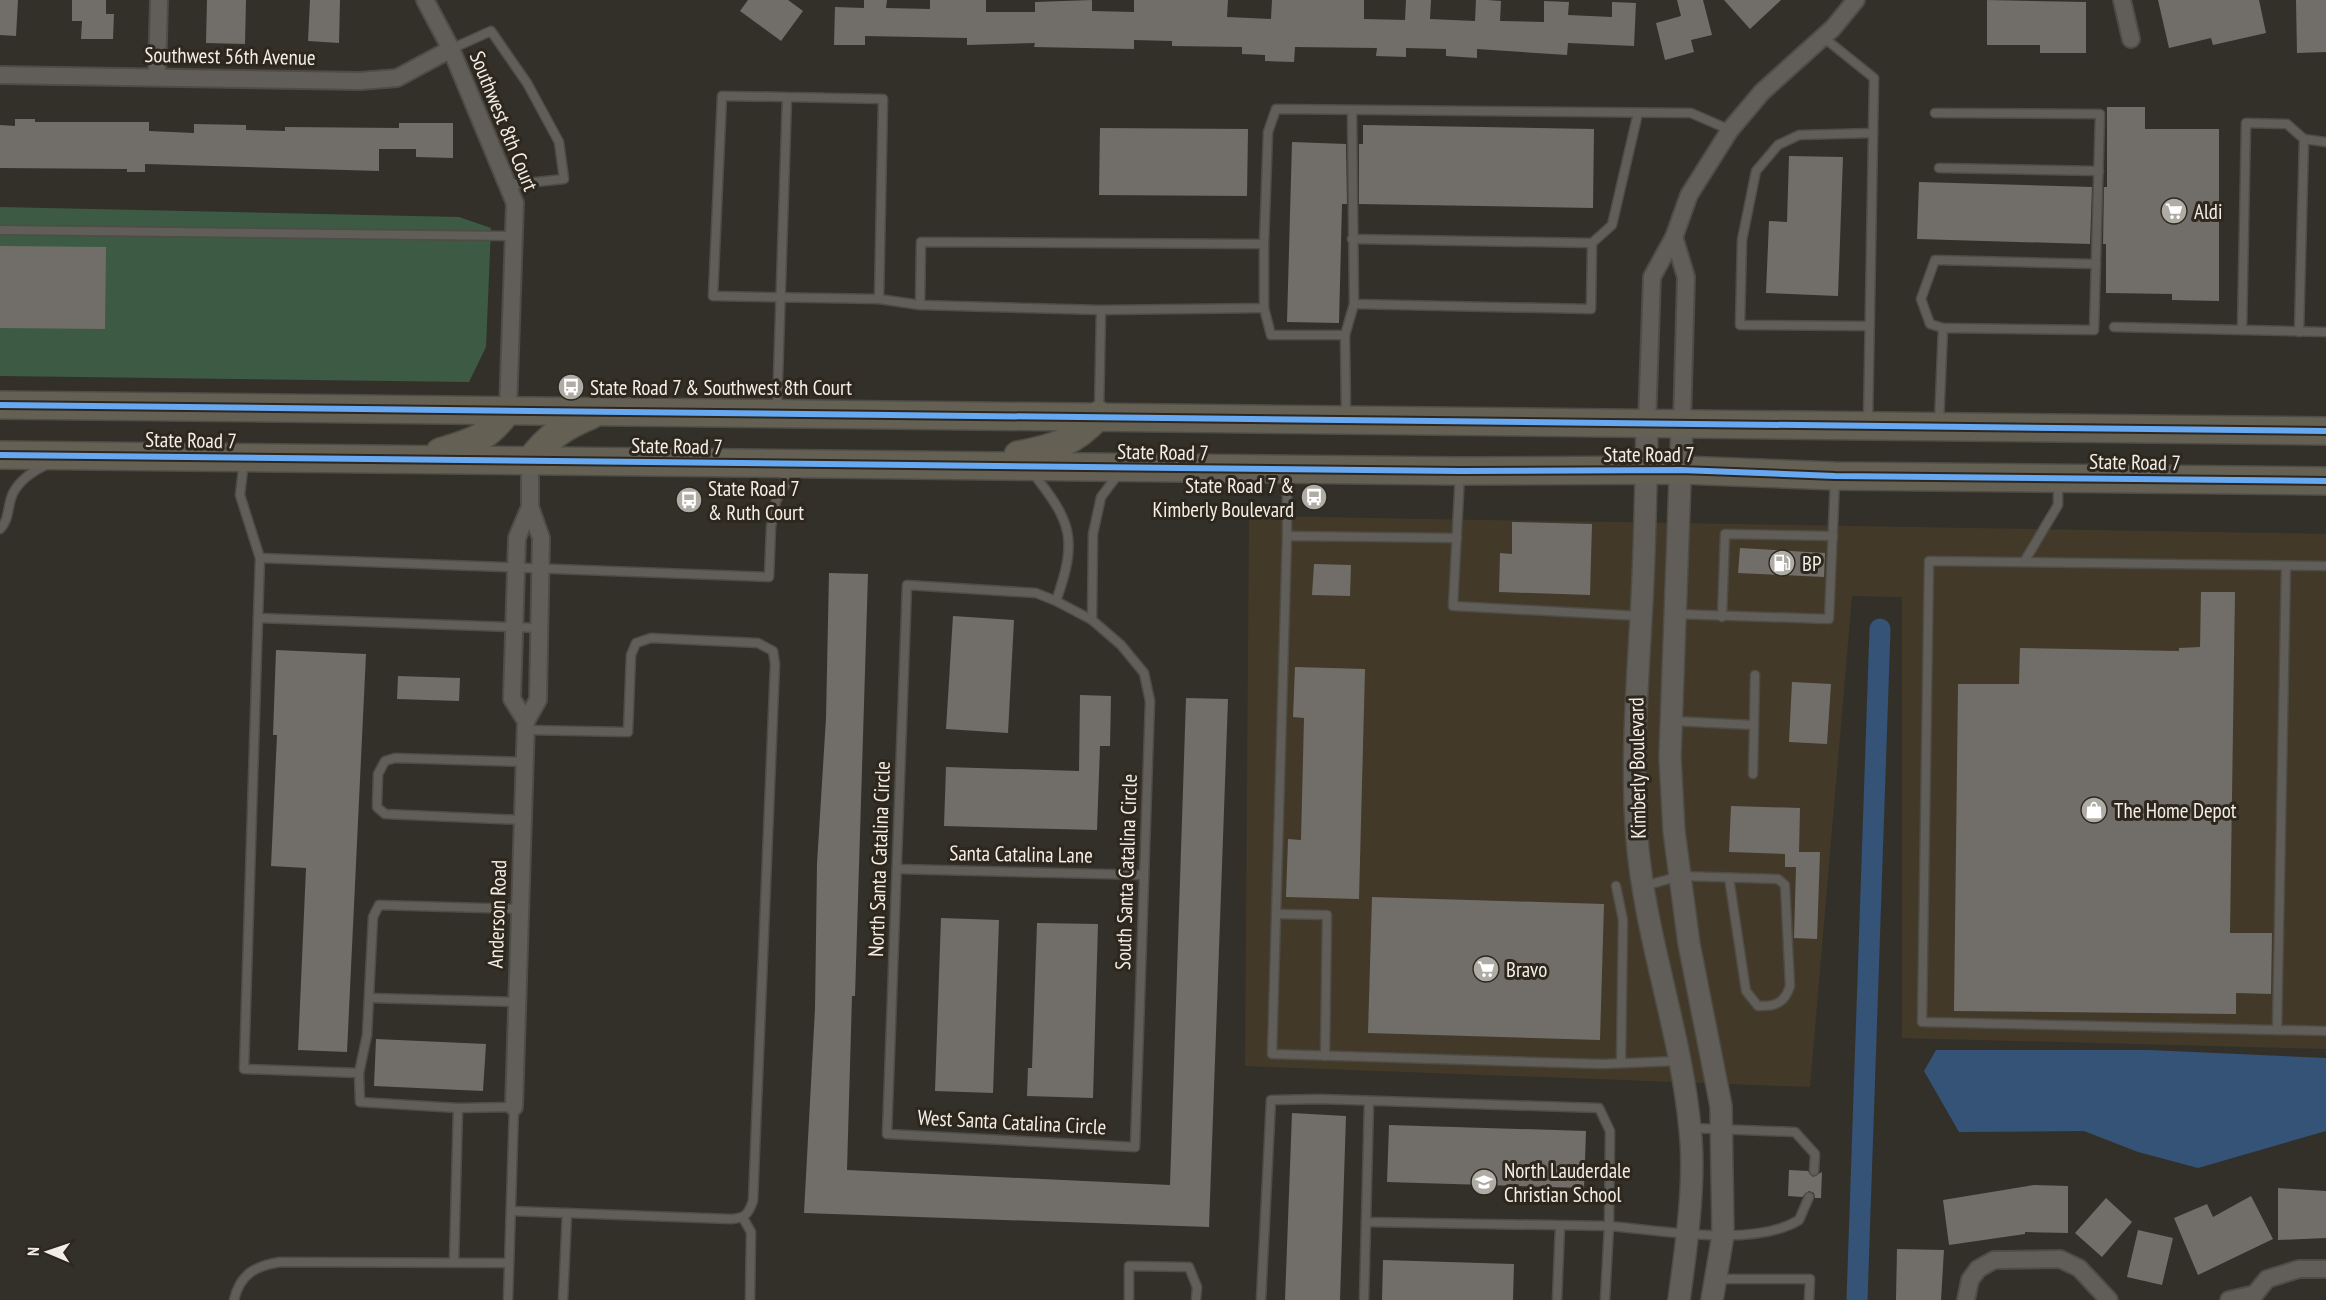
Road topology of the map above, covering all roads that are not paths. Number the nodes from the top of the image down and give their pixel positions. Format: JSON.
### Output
{"nodes":[{"id":1,"x":159,"y":0,"type":"edge"},
{"id":2,"x":425,"y":0,"type":"edge"},
{"id":3,"x":1856,"y":0,"type":"edge"},
{"id":4,"x":2122,"y":0,"type":"edge"},
{"id":5,"x":1823,"y":37,"type":"junction"},
{"id":6,"x":2131,"y":39,"type":"dead end"},
{"id":7,"x":451,"y":49,"type":"junction"},
{"id":8,"x":0,"y":75,"type":"edge"},
{"id":9,"x":157,"y":77,"type":"junction"},
{"id":10,"x":786,"y":97,"type":"junction"},
{"id":11,"x":1353,"y":110,"type":"junction"},
{"id":12,"x":1638,"y":113,"type":"junction"},
{"id":13,"x":1935,"y":114,"type":"dead end"},
{"id":14,"x":1730,"y":130,"type":"junction"},
{"id":15,"x":1873,"y":133,"type":"junction"},
{"id":16,"x":2304,"y":139,"type":"junction"},
{"id":17,"x":2326,"y":142,"type":"edge"},
{"id":18,"x":1939,"y":168,"type":"dead end"},
{"id":19,"x":2099,"y":171,"type":"junction"},
{"id":20,"x":508,"y":185,"type":"junction"},
{"id":21,"x":0,"y":230,"type":"edge"},
{"id":22,"x":514,"y":236,"type":"junction"},
{"id":23,"x":1674,"y":237,"type":"junction"},
{"id":24,"x":1352,"y":239,"type":"junction"},
{"id":25,"x":1592,"y":243,"type":"junction"},
{"id":26,"x":1264,"y":244,"type":"junction"},
{"id":27,"x":2096,"y":264,"type":"junction"},
{"id":28,"x":781,"y":297,"type":"junction"},
{"id":29,"x":879,"y":299,"type":"junction"},
{"id":30,"x":1354,"y":304,"type":"junction"},
{"id":31,"x":920,"y":305,"type":"junction"},
{"id":32,"x":1264,"y":308,"type":"junction"},
{"id":33,"x":1101,"y":310,"type":"junction"},
{"id":34,"x":1869,"y":326,"type":"junction"},
{"id":35,"x":2114,"y":327,"type":"dead end"},
{"id":36,"x":1943,"y":328,"type":"junction"},
{"id":37,"x":2242,"y":330,"type":"junction"},
{"id":38,"x":2299,"y":332,"type":"junction"},
{"id":39,"x":2326,"y":332,"type":"edge"},
{"id":40,"x":1345,"y":335,"type":"junction"},
{"id":41,"x":0,"y":405,"type":"edge"},
{"id":42,"x":508,"y":410,"type":"junction"},
{"id":43,"x":598,"y":412,"type":"junction"},
{"id":44,"x":777,"y":412,"type":"junction"},
{"id":45,"x":1099,"y":415,"type":"junction"},
{"id":46,"x":1346,"y":419,"type":"junction"},
{"id":47,"x":1647,"y":423,"type":"junction"},
{"id":48,"x":1682,"y":424,"type":"junction"},
{"id":49,"x":1868,"y":426,"type":"junction"},
{"id":50,"x":1939,"y":427,"type":"junction"},
{"id":51,"x":2326,"y":431,"type":"edge"},
{"id":52,"x":0,"y":455,"type":"edge"},
{"id":53,"x":65,"y":455,"type":"junction"},
{"id":54,"x":245,"y":458,"type":"junction"},
{"id":55,"x":410,"y":460,"type":"junction"},
{"id":56,"x":530,"y":461,"type":"junction"},
{"id":57,"x":786,"y":464,"type":"junction"},
{"id":58,"x":961,"y":466,"type":"junction"},
{"id":59,"x":1028,"y":467,"type":"junction"},
{"id":60,"x":1124,"y":467,"type":"junction"},
{"id":61,"x":1287,"y":470,"type":"junction"},
{"id":62,"x":1646,"y":470,"type":"junction"},
{"id":63,"x":1681,"y":470,"type":"junction"},
{"id":64,"x":1460,"y":471,"type":"junction"},
{"id":65,"x":1835,"y":476,"type":"junction"},
{"id":66,"x":2058,"y":478,"type":"junction"},
{"id":67,"x":2326,"y":481,"type":"edge"},
{"id":68,"x":530,"y":507,"type":"junction"},
{"id":69,"x":0,"y":529,"type":"edge"},
{"id":70,"x":1287,"y":536,"type":"junction"},
{"id":71,"x":1833,"y":536,"type":"junction"},
{"id":72,"x":1457,"y":538,"type":"junction"},
{"id":73,"x":260,"y":558,"type":"junction"},
{"id":74,"x":2024,"y":562,"type":"junction"},
{"id":75,"x":2286,"y":566,"type":"junction"},
{"id":76,"x":2326,"y":566,"type":"edge"},
{"id":77,"x":516,"y":567,"type":"junction"},
{"id":78,"x":540,"y":567,"type":"junction"},
{"id":79,"x":907,"y":585,"type":"joint"},
{"id":80,"x":1056,"y":601,"type":"junction"},
{"id":81,"x":1674,"y":614,"type":"junction"},
{"id":82,"x":1641,"y":616,"type":"junction"},
{"id":83,"x":1722,"y":617,"type":"junction"},
{"id":84,"x":258,"y":618,"type":"junction"},
{"id":85,"x":1092,"y":620,"type":"junction"},
{"id":86,"x":514,"y":628,"type":"junction"},
{"id":87,"x":539,"y":628,"type":"junction"},
{"id":88,"x":1755,"y":675,"type":"dead end"},
{"id":89,"x":1671,"y":721,"type":"junction"},
{"id":90,"x":1754,"y":725,"type":"junction"},
{"id":91,"x":526,"y":726,"type":"junction"},
{"id":92,"x":525,"y":762,"type":"junction"},
{"id":93,"x":1753,"y":774,"type":"dead end"},
{"id":94,"x":523,"y":820,"type":"junction"},
{"id":95,"x":897,"y":869,"type":"junction"},
{"id":96,"x":1144,"y":874,"type":"junction"},
{"id":97,"x":1680,"y":876,"type":"junction"},
{"id":98,"x":1729,"y":878,"type":"junction"},
{"id":99,"x":1616,"y":886,"type":"dead end"},
{"id":100,"x":1642,"y":887,"type":"junction"},
{"id":101,"x":520,"y":909,"type":"junction"},
{"id":102,"x":1276,"y":914,"type":"junction"},
{"id":103,"x":370,"y":998,"type":"junction"},
{"id":104,"x":517,"y":1002,"type":"junction"},
{"id":105,"x":2277,"y":1030,"type":"junction"},
{"id":106,"x":2326,"y":1031,"type":"edge"},
{"id":107,"x":1325,"y":1056,"type":"junction"},
{"id":108,"x":1679,"y":1061,"type":"junction"},
{"id":109,"x":1621,"y":1063,"type":"junction"},
{"id":110,"x":359,"y":1072,"type":"junction"},
{"id":111,"x":1369,"y":1101,"type":"junction"},
{"id":112,"x":514,"y":1107,"type":"junction"},
{"id":113,"x":458,"y":1108,"type":"junction"},
{"id":114,"x":1690,"y":1128,"type":"junction"},
{"id":115,"x":1723,"y":1128,"type":"junction"},
{"id":116,"x":887,"y":1134,"type":"joint"},
{"id":117,"x":1135,"y":1147,"type":"joint"},
{"id":118,"x":1814,"y":1171,"type":"dead end"},
{"id":119,"x":1809,"y":1197,"type":"dead end"},
{"id":120,"x":511,"y":1211,"type":"junction"},
{"id":121,"x":567,"y":1213,"type":"junction"},
{"id":122,"x":743,"y":1218,"type":"junction"},
{"id":123,"x":1366,"y":1222,"type":"junction"},
{"id":124,"x":1560,"y":1226,"type":"junction"},
{"id":125,"x":1609,"y":1226,"type":"junction"},
{"id":126,"x":1686,"y":1232,"type":"junction"},
{"id":127,"x":1723,"y":1235,"type":"junction"},
{"id":128,"x":454,"y":1262,"type":"junction"},
{"id":129,"x":509,"y":1263,"type":"junction"},
{"id":130,"x":2326,"y":1269,"type":"edge"},
{"id":131,"x":1716,"y":1279,"type":"junction"},
{"id":132,"x":2255,"y":1297,"type":"edge"},
{"id":133,"x":234,"y":1300,"type":"edge"},
{"id":134,"x":508,"y":1300,"type":"edge"},
{"id":135,"x":563,"y":1300,"type":"edge"},
{"id":136,"x":750,"y":1300,"type":"edge"},
{"id":137,"x":1129,"y":1300,"type":"edge"},
{"id":138,"x":1196,"y":1300,"type":"edge"},
{"id":139,"x":1261,"y":1300,"type":"edge"},
{"id":140,"x":1364,"y":1300,"type":"edge"},
{"id":141,"x":1557,"y":1300,"type":"edge"},
{"id":142,"x":1605,"y":1300,"type":"edge"},
{"id":143,"x":1679,"y":1300,"type":"edge"},
{"id":144,"x":1712,"y":1300,"type":"edge"},
{"id":145,"x":1809,"y":1300,"type":"edge"},
{"id":146,"x":1966,"y":1300,"type":"edge"},
{"id":147,"x":2108,"y":1300,"type":"edge"},
{"id":148,"x":2229,"y":1300,"type":"edge"}],
"edges":[{"from":1,"to":9,"type":"street"},
{"from":2,"to":7,"type":"street","name":"Southwest 8th Court"},
{"from":3,"to":5,"type":"street","name":"Kimberly Boulevard"},
{"from":4,"to":6,"type":"street"},
{"from":5,"to":14,"type":"street","name":"Kimberly Boulevard"},
{"from":5,"to":15,"type":"lane"},
{"from":7,"to":9,"type":"street","name":"Southwest 56th Avenue"},
{"from":7,"to":20,"type":"street","name":"Southwest 8th Court"},
{"from":7,"to":20,"type":"lane"},
{"from":8,"to":9,"type":"street","name":"Southwest 56th Avenue"},
{"from":10,"to":28,"type":"lane"},
{"from":10,"to":28,"type":"lane"},
{"from":10,"to":29,"type":"lane"},
{"from":11,"to":12,"type":"lane"},
{"from":11,"to":24,"type":"lane"},
{"from":11,"to":26,"type":"lane"},
{"from":12,"to":14,"type":"lane"},
{"from":12,"to":25,"type":"lane"},
{"from":13,"to":19,"type":"lane"},
{"from":14,"to":23,"type":"street","name":"Kimberly Boulevard"},
{"from":15,"to":34,"type":"lane"},
{"from":15,"to":34,"type":"lane"},
{"from":16,"to":17,"type":"lane"},
{"from":16,"to":37,"type":"lane"},
{"from":16,"to":38,"type":"lane"},
{"from":18,"to":19,"type":"lane"},
{"from":19,"to":27,"type":"lane"},
{"from":20,"to":22,"type":"street","name":"Southwest 8th Court"},
{"from":21,"to":22,"type":"lane"},
{"from":22,"to":42,"type":"street","name":"Southwest 8th Court"},
{"from":23,"to":47,"type":"street","name":"Kimberly Boulevard"},
{"from":23,"to":48,"type":"street","name":"Kimberly Boulevard"},
{"from":24,"to":25,"type":"lane"},
{"from":24,"to":30,"type":"lane"},
{"from":25,"to":30,"type":"lane"},
{"from":26,"to":31,"type":"lane"},
{"from":26,"to":32,"type":"lane"},
{"from":27,"to":36,"type":"lane"},
{"from":27,"to":36,"type":"lane"},
{"from":28,"to":29,"type":"lane"},
{"from":28,"to":44,"type":"lane"},
{"from":29,"to":31,"type":"lane"},
{"from":30,"to":40,"type":"lane"},
{"from":31,"to":33,"type":"lane"},
{"from":32,"to":33,"type":"lane"},
{"from":32,"to":40,"type":"lane"},
{"from":33,"to":45,"type":"lane"},
{"from":34,"to":49,"type":"lane"},
{"from":35,"to":37,"type":"lane"},
{"from":36,"to":50,"type":"lane"},
{"from":37,"to":38,"type":"lane"},
{"from":38,"to":39,"type":"lane"},
{"from":40,"to":46,"type":"lane"},
{"from":41,"to":42,"type":"main road","name":"State Road 7"},
{"from":42,"to":43,"type":"main road","name":"State Road 7"},
{"from":42,"to":55,"type":"main road"},
{"from":43,"to":44,"type":"main road","name":"State Road 7"},
{"from":43,"to":56,"type":"main road"},
{"from":44,"to":45,"type":"main road","name":"State Road 7"},
{"from":45,"to":46,"type":"main road","name":"State Road 7"},
{"from":45,"to":58,"type":"main road"},
{"from":46,"to":47,"type":"main road","name":"State Road 7"},
{"from":47,"to":48,"type":"main road","name":"State Road 7"},
{"from":47,"to":62,"type":"street","name":"Kimberly Boulevard"},
{"from":48,"to":49,"type":"main road","name":"State Road 7"},
{"from":48,"to":63,"type":"street","name":"Kimberly Boulevard"},
{"from":49,"to":50,"type":"main road","name":"State Road 7"},
{"from":50,"to":51,"type":"main road","name":"State Road 7"},
{"from":52,"to":53,"type":"main road","name":"State Road 7"},
{"from":53,"to":54,"type":"main road","name":"State Road 7"},
{"from":53,"to":69,"type":"lane"},
{"from":54,"to":55,"type":"main road","name":"State Road 7"},
{"from":54,"to":73,"type":"lane"},
{"from":55,"to":56,"type":"main road","name":"State Road 7"},
{"from":56,"to":57,"type":"main road","name":"State Road 7"},
{"from":56,"to":68,"type":"street","name":"Anderson Road"},
{"from":57,"to":58,"type":"main road","name":"State Road 7"},
{"from":57,"to":78,"type":"lane"},
{"from":58,"to":59,"type":"main road","name":"State Road 7"},
{"from":59,"to":60,"type":"main road","name":"State Road 7"},
{"from":59,"to":80,"type":"lane"},
{"from":60,"to":61,"type":"main road","name":"State Road 7"},
{"from":60,"to":85,"type":"lane"},
{"from":61,"to":64,"type":"main road","name":"State Road 7"},
{"from":61,"to":70,"type":"lane"},
{"from":62,"to":63,"type":"main road","name":"State Road 7"},
{"from":62,"to":64,"type":"main road","name":"State Road 7"},
{"from":62,"to":82,"type":"street","name":"Kimberly Boulevard"},
{"from":63,"to":65,"type":"main road","name":"State Road 7"},
{"from":63,"to":81,"type":"street","name":"Kimberly Boulevard"},
{"from":64,"to":72,"type":"lane"},
{"from":65,"to":66,"type":"main road","name":"State Road 7"},
{"from":65,"to":71,"type":"lane"},
{"from":66,"to":67,"type":"main road","name":"State Road 7"},
{"from":66,"to":74,"type":"lane"},
{"from":68,"to":77,"type":"street","name":"Anderson Road"},
{"from":68,"to":78,"type":"street","name":"Anderson Road"},
{"from":70,"to":72,"type":"lane"},
{"from":70,"to":102,"type":"lane"},
{"from":71,"to":83,"type":"lane"},
{"from":71,"to":83,"type":"lane"},
{"from":72,"to":82,"type":"lane"},
{"from":73,"to":77,"type":"lane"},
{"from":73,"to":84,"type":"lane"},
{"from":74,"to":75,"type":"lane"},
{"from":74,"to":105,"type":"lane"},
{"from":75,"to":76,"type":"lane"},
{"from":75,"to":105,"type":"lane"},
{"from":77,"to":78,"type":"lane"},
{"from":77,"to":86,"type":"street","name":"Anderson Road"},
{"from":78,"to":87,"type":"street","name":"Anderson Road"},
{"from":79,"to":80,"type":"lane","name":"South Santa Catalina Circle"},
{"from":79,"to":95,"type":"lane","name":"North Santa Catalina Circle"},
{"from":80,"to":85,"type":"lane","name":"South Santa Catalina Circle"},
{"from":81,"to":83,"type":"lane"},
{"from":81,"to":89,"type":"street","name":"Kimberly Boulevard"},
{"from":82,"to":100,"type":"street","name":"Kimberly Boulevard"},
{"from":84,"to":86,"type":"lane"},
{"from":84,"to":110,"type":"lane"},
{"from":85,"to":96,"type":"lane","name":"South Santa Catalina Circle"},
{"from":86,"to":87,"type":"lane"},
{"from":86,"to":91,"type":"street","name":"Anderson Road"},
{"from":87,"to":91,"type":"street","name":"Anderson Road"},
{"from":88,"to":90,"type":"lane"},
{"from":89,"to":90,"type":"lane"},
{"from":89,"to":97,"type":"street","name":"Kimberly Boulevard"},
{"from":90,"to":93,"type":"lane"},
{"from":91,"to":92,"type":"street","name":"Anderson Road"},
{"from":91,"to":122,"type":"lane"},
{"from":92,"to":94,"type":"street","name":"Anderson Road"},
{"from":92,"to":94,"type":"lane"},
{"from":94,"to":101,"type":"street","name":"Anderson Road"},
{"from":95,"to":96,"type":"lane","name":"Santa Catalina Lane"},
{"from":95,"to":116,"type":"lane","name":"North Santa Catalina Circle"},
{"from":96,"to":117,"type":"lane","name":"South Santa Catalina Circle"},
{"from":97,"to":98,"type":"lane"},
{"from":97,"to":100,"type":"lane"},
{"from":97,"to":115,"type":"street","name":"Kimberly Boulevard"},
{"from":98,"to":98,"type":"lane"},
{"from":99,"to":109,"type":"lane"},
{"from":100,"to":108,"type":"street","name":"Kimberly Boulevard"},
{"from":101,"to":103,"type":"lane"},
{"from":101,"to":104,"type":"street","name":"Anderson Road"},
{"from":102,"to":107,"type":"lane"},
{"from":102,"to":107,"type":"lane"},
{"from":103,"to":104,"type":"lane"},
{"from":103,"to":110,"type":"lane"},
{"from":104,"to":112,"type":"street","name":"Anderson Road"},
{"from":105,"to":106,"type":"lane"},
{"from":107,"to":109,"type":"lane"},
{"from":108,"to":109,"type":"lane"},
{"from":108,"to":114,"type":"street","name":"Kimberly Boulevard"},
{"from":110,"to":113,"type":"lane"},
{"from":111,"to":123,"type":"lane"},
{"from":111,"to":125,"type":"lane"},
{"from":111,"to":139,"type":"lane"},
{"from":112,"to":113,"type":"lane"},
{"from":112,"to":120,"type":"lane"},
{"from":113,"to":128,"type":"lane"},
{"from":114,"to":115,"type":"lane"},
{"from":114,"to":126,"type":"street","name":"Kimberly Boulevard"},
{"from":115,"to":118,"type":"lane"},
{"from":115,"to":127,"type":"street","name":"Kimberly Boulevard"},
{"from":116,"to":117,"type":"lane","name":"West Santa Catalina Circle"},
{"from":119,"to":127,"type":"lane"},
{"from":120,"to":121,"type":"lane"},
{"from":120,"to":129,"type":"lane"},
{"from":121,"to":122,"type":"lane"},
{"from":121,"to":135,"type":"lane"},
{"from":122,"to":136,"type":"lane"},
{"from":123,"to":124,"type":"lane"},
{"from":123,"to":140,"type":"lane"},
{"from":124,"to":125,"type":"lane"},
{"from":124,"to":141,"type":"lane"},
{"from":125,"to":126,"type":"lane"},
{"from":125,"to":142,"type":"lane"},
{"from":126,"to":127,"type":"lane"},
{"from":126,"to":143,"type":"street","name":"Kimberly Boulevard"},
{"from":127,"to":131,"type":"street","name":"Kimberly Boulevard"},
{"from":128,"to":129,"type":"lane"},
{"from":128,"to":133,"type":"lane"},
{"from":129,"to":134,"type":"lane"},
{"from":130,"to":132,"type":"street"},
{"from":131,"to":144,"type":"street","name":"Kimberly Boulevard"},
{"from":131,"to":145,"type":"lane"},
{"from":132,"to":148,"type":"street"},
{"from":137,"to":138,"type":"lane"},
{"from":146,"to":147,"type":"street"}]}
